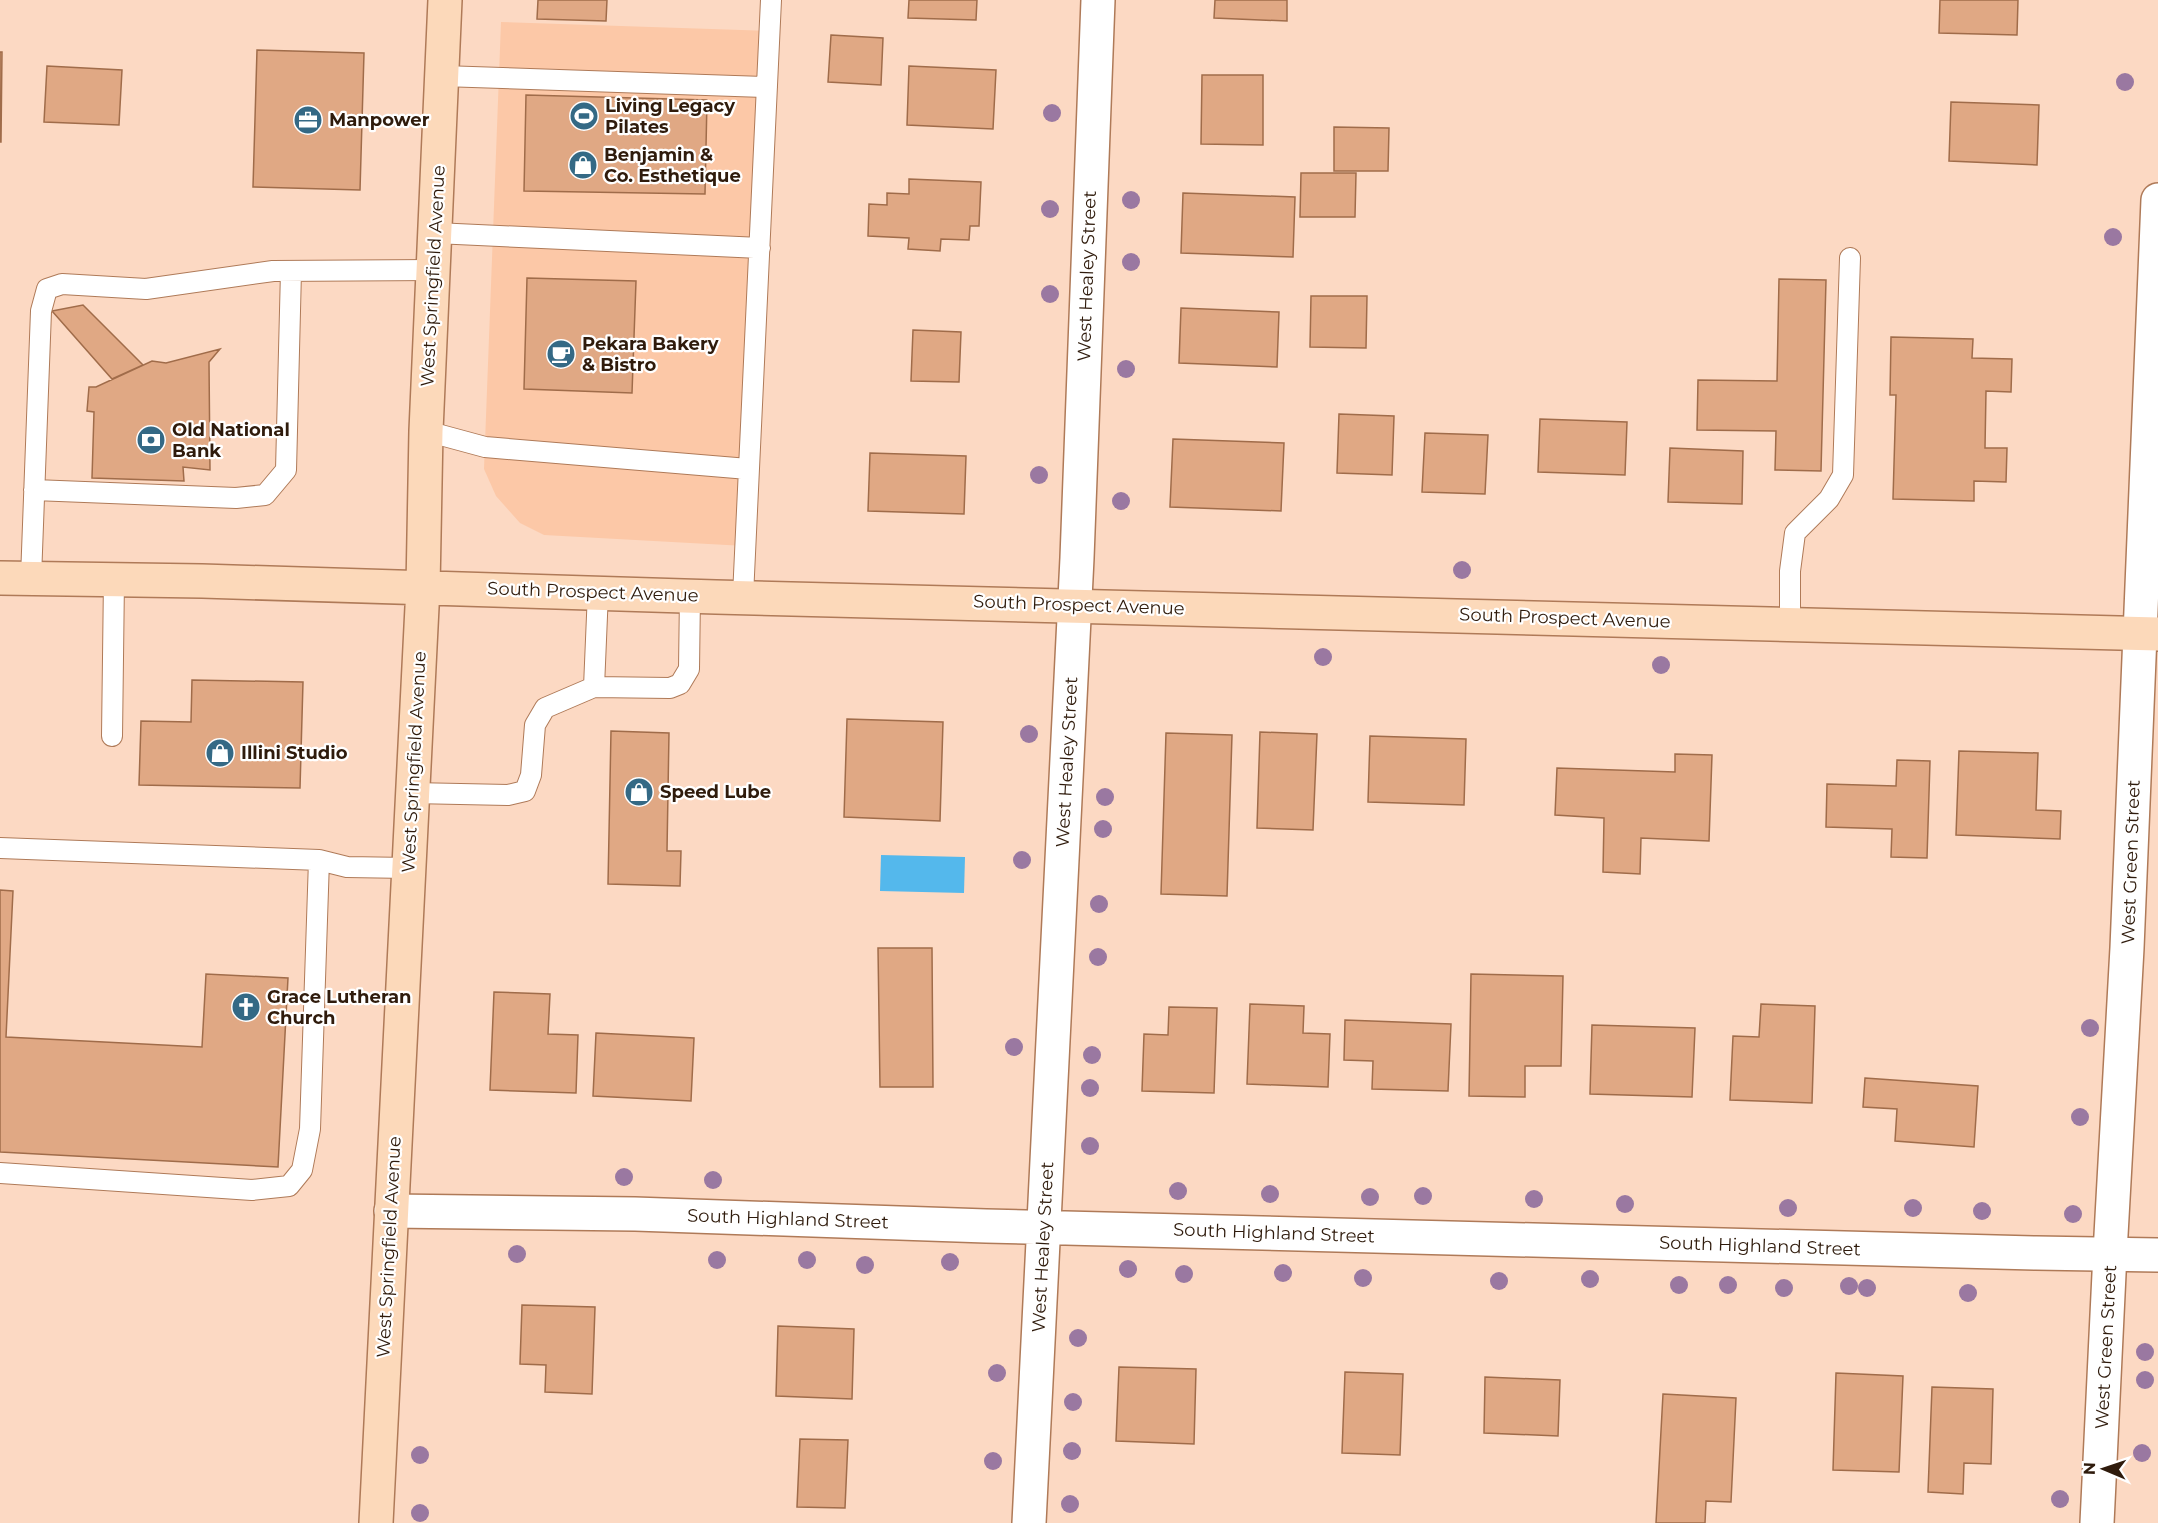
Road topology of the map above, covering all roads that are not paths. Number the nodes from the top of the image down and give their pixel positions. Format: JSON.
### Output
{"nodes":[{"id":1,"x":445,"y":0,"type":"edge"},
{"id":2,"x":771,"y":0,"type":"edge"},
{"id":3,"x":1098,"y":0,"type":"edge"},
{"id":4,"x":442,"y":76,"type":"junction"},
{"id":5,"x":767,"y":87,"type":"junction"},
{"id":6,"x":2158,"y":200,"type":"edge"},
{"id":7,"x":435,"y":233,"type":"junction"},
{"id":8,"x":760,"y":248,"type":"junction"},
{"id":9,"x":1850,"y":258,"type":"dead end"},
{"id":10,"x":433,"y":270,"type":"junction"},
{"id":11,"x":291,"y":271,"type":"junction"},
{"id":12,"x":426,"y":430,"type":"junction"},
{"id":13,"x":748,"y":469,"type":"junction"},
{"id":14,"x":34,"y":490,"type":"junction"},
{"id":15,"x":15,"y":578,"type":"edge"},
{"id":16,"x":114,"y":579,"type":"junction"},
{"id":17,"x":423,"y":587,"type":"junction"},
{"id":18,"x":598,"y":592,"type":"junction"},
{"id":19,"x":690,"y":595,"type":"junction"},
{"id":20,"x":743,"y":596,"type":"junction"},
{"id":21,"x":1074,"y":605,"type":"junction"},
{"id":22,"x":1790,"y":624,"type":"junction"},
{"id":23,"x":2149,"y":633,"type":"edge"},
{"id":24,"x":594,"y":687,"type":"junction"},
{"id":25,"x":112,"y":735,"type":"dead end"},
{"id":26,"x":412,"y":793,"type":"junction"},
{"id":27,"x":0,"y":848,"type":"edge"},
{"id":28,"x":319,"y":860,"type":"junction"},
{"id":29,"x":408,"y":868,"type":"junction"},
{"id":30,"x":0,"y":1173,"type":"edge"},
{"id":31,"x":391,"y":1211,"type":"junction"},
{"id":32,"x":1044,"y":1227,"type":"junction"},
{"id":33,"x":2110,"y":1253,"type":"junction"},
{"id":34,"x":2158,"y":1255,"type":"edge"},
{"id":35,"x":376,"y":1523,"type":"edge"},
{"id":36,"x":1029,"y":1523,"type":"edge"},
{"id":37,"x":2097,"y":1523,"type":"edge"}],
"edges":[{"from":1,"to":4,"type":"main road","name":"West Springfield Avenue"},
{"from":2,"to":5,"type":"lane"},
{"from":3,"to":21,"type":"street","name":"West Healey Street"},
{"from":4,"to":5,"type":"lane"},
{"from":4,"to":7,"type":"main road","name":"West Springfield Avenue"},
{"from":5,"to":8,"type":"lane"},
{"from":6,"to":23,"type":"street","name":"West Green Street"},
{"from":7,"to":8,"type":"lane"},
{"from":7,"to":10,"type":"main road","name":"West Springfield Avenue"},
{"from":8,"to":13,"type":"lane"},
{"from":9,"to":22,"type":"lane"},
{"from":10,"to":11,"type":"lane"},
{"from":10,"to":12,"type":"main road","name":"West Springfield Avenue"},
{"from":11,"to":14,"type":"lane"},
{"from":11,"to":14,"type":"lane"},
{"from":12,"to":13,"type":"lane"},
{"from":12,"to":17,"type":"main road","name":"West Springfield Avenue"},
{"from":13,"to":20,"type":"lane"},
{"from":14,"to":15,"type":"lane"},
{"from":15,"to":16,"type":"main road","name":"South Prospect Avenue"},
{"from":16,"to":17,"type":"main road","name":"South Prospect Avenue"},
{"from":16,"to":25,"type":"lane"},
{"from":17,"to":18,"type":"main road","name":"South Prospect Avenue"},
{"from":17,"to":26,"type":"main road","name":"West Springfield Avenue"},
{"from":18,"to":19,"type":"main road","name":"South Prospect Avenue"},
{"from":18,"to":24,"type":"lane"},
{"from":19,"to":20,"type":"main road","name":"South Prospect Avenue"},
{"from":19,"to":24,"type":"lane"},
{"from":20,"to":21,"type":"main road","name":"South Prospect Avenue"},
{"from":21,"to":22,"type":"main road","name":"South Prospect Avenue"},
{"from":21,"to":32,"type":"street","name":"West Healey Street"},
{"from":22,"to":23,"type":"main road","name":"South Prospect Avenue"},
{"from":23,"to":33,"type":"street","name":"West Green Street"},
{"from":24,"to":26,"type":"lane"},
{"from":26,"to":29,"type":"main road","name":"West Springfield Avenue"},
{"from":27,"to":28,"type":"lane"},
{"from":28,"to":29,"type":"lane"},
{"from":28,"to":30,"type":"lane"},
{"from":29,"to":31,"type":"main road","name":"West Springfield Avenue"},
{"from":31,"to":32,"type":"street","name":"South Highland Street"},
{"from":31,"to":35,"type":"main road","name":"West Springfield Avenue"},
{"from":32,"to":33,"type":"street","name":"South Highland Street"},
{"from":32,"to":36,"type":"street","name":"West Healey Street"},
{"from":33,"to":34,"type":"street","name":"South Highland Street"},
{"from":33,"to":37,"type":"street","name":"West Green Street"}]}
